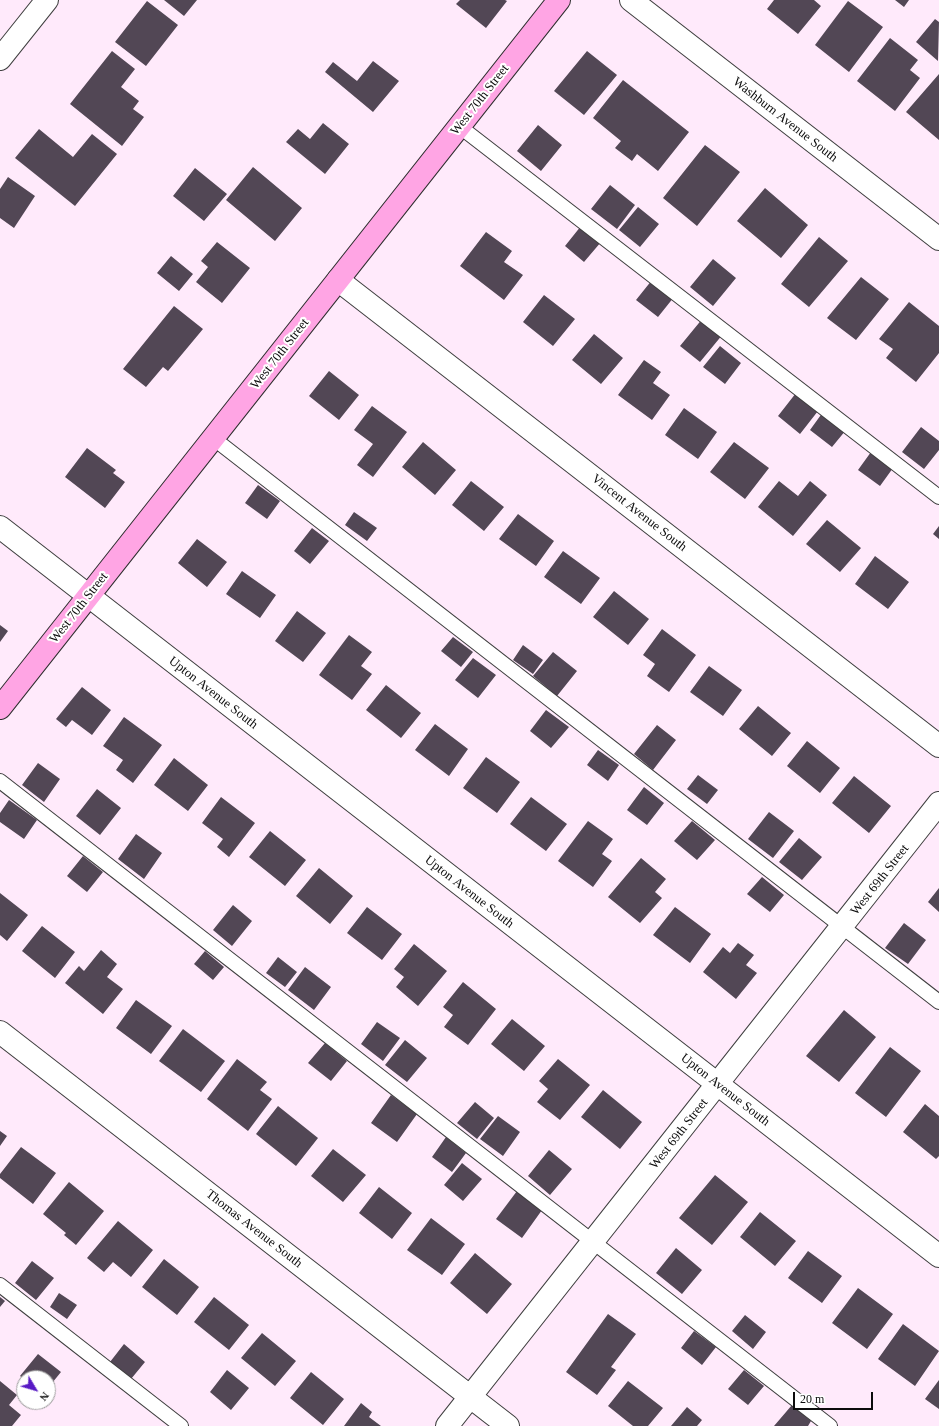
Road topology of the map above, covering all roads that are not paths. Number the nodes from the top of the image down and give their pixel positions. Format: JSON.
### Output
{"nodes":[{"id":1,"x":47,"y":0,"type":"edge"},
{"id":2,"x":559,"y":0,"type":"edge"},
{"id":3,"x":631,"y":0,"type":"edge"},
{"id":4,"x":0,"y":59,"type":"edge"},
{"id":5,"x":459,"y":126,"type":"junction"},
{"id":6,"x":939,"y":239,"type":"edge"},
{"id":7,"x":338,"y":280,"type":"junction"},
{"id":8,"x":213,"y":438,"type":"junction"},
{"id":9,"x":939,"y":497,"type":"edge"},
{"id":10,"x":0,"y":527,"type":"edge"},
{"id":11,"x":88,"y":596,"type":"junction"},
{"id":12,"x":0,"y":708,"type":"edge"},
{"id":13,"x":939,"y":746,"type":"edge"},
{"id":14,"x":0,"y":782,"type":"edge"},
{"id":15,"x":939,"y":803,"type":"edge"},
{"id":16,"x":843,"y":927,"type":"junction"},
{"id":17,"x":939,"y":1002,"type":"edge"},
{"id":18,"x":0,"y":1032,"type":"edge"},
{"id":19,"x":718,"y":1084,"type":"junction"},
{"id":20,"x":594,"y":1241,"type":"junction"},
{"id":21,"x":939,"y":1256,"type":"edge"},
{"id":22,"x":0,"y":1285,"type":"edge"},
{"id":23,"x":470,"y":1397,"type":"junction"},
{"id":24,"x":181,"y":1426,"type":"edge"},
{"id":25,"x":447,"y":1426,"type":"edge"},
{"id":26,"x":508,"y":1426,"type":"edge"},
{"id":27,"x":830,"y":1426,"type":"edge"}],
"edges":[{"from":1,"to":4,"type":"street"},
{"from":2,"to":5,"type":"street","name":"West 70th Street"},
{"from":3,"to":6,"type":"street","name":"Washburn Avenue South"},
{"from":5,"to":7,"type":"street","name":"West 70th Street"},
{"from":5,"to":9,"type":"lane"},
{"from":7,"to":8,"type":"street","name":"West 70th Street"},
{"from":7,"to":13,"type":"street","name":"Vincent Avenue South"},
{"from":8,"to":11,"type":"street","name":"West 70th Street"},
{"from":8,"to":16,"type":"lane"},
{"from":10,"to":11,"type":"street","name":"Upton Avenue South"},
{"from":11,"to":12,"type":"street","name":"West 70th Street"},
{"from":11,"to":19,"type":"street","name":"Upton Avenue South"},
{"from":14,"to":20,"type":"lane"},
{"from":15,"to":16,"type":"street","name":"West 69th Street"},
{"from":16,"to":17,"type":"lane"},
{"from":16,"to":19,"type":"street","name":"West 69th Street"},
{"from":18,"to":23,"type":"street","name":"Thomas Avenue South"},
{"from":19,"to":20,"type":"street","name":"West 69th Street"},
{"from":19,"to":21,"type":"street","name":"Upton Avenue South"},
{"from":20,"to":23,"type":"street","name":"West 69th Street"},
{"from":20,"to":27,"type":"lane"},
{"from":22,"to":24,"type":"lane"},
{"from":23,"to":25,"type":"street","name":"West 69th Street"},
{"from":23,"to":26,"type":"street","name":"Thomas Avenue South"}]}
